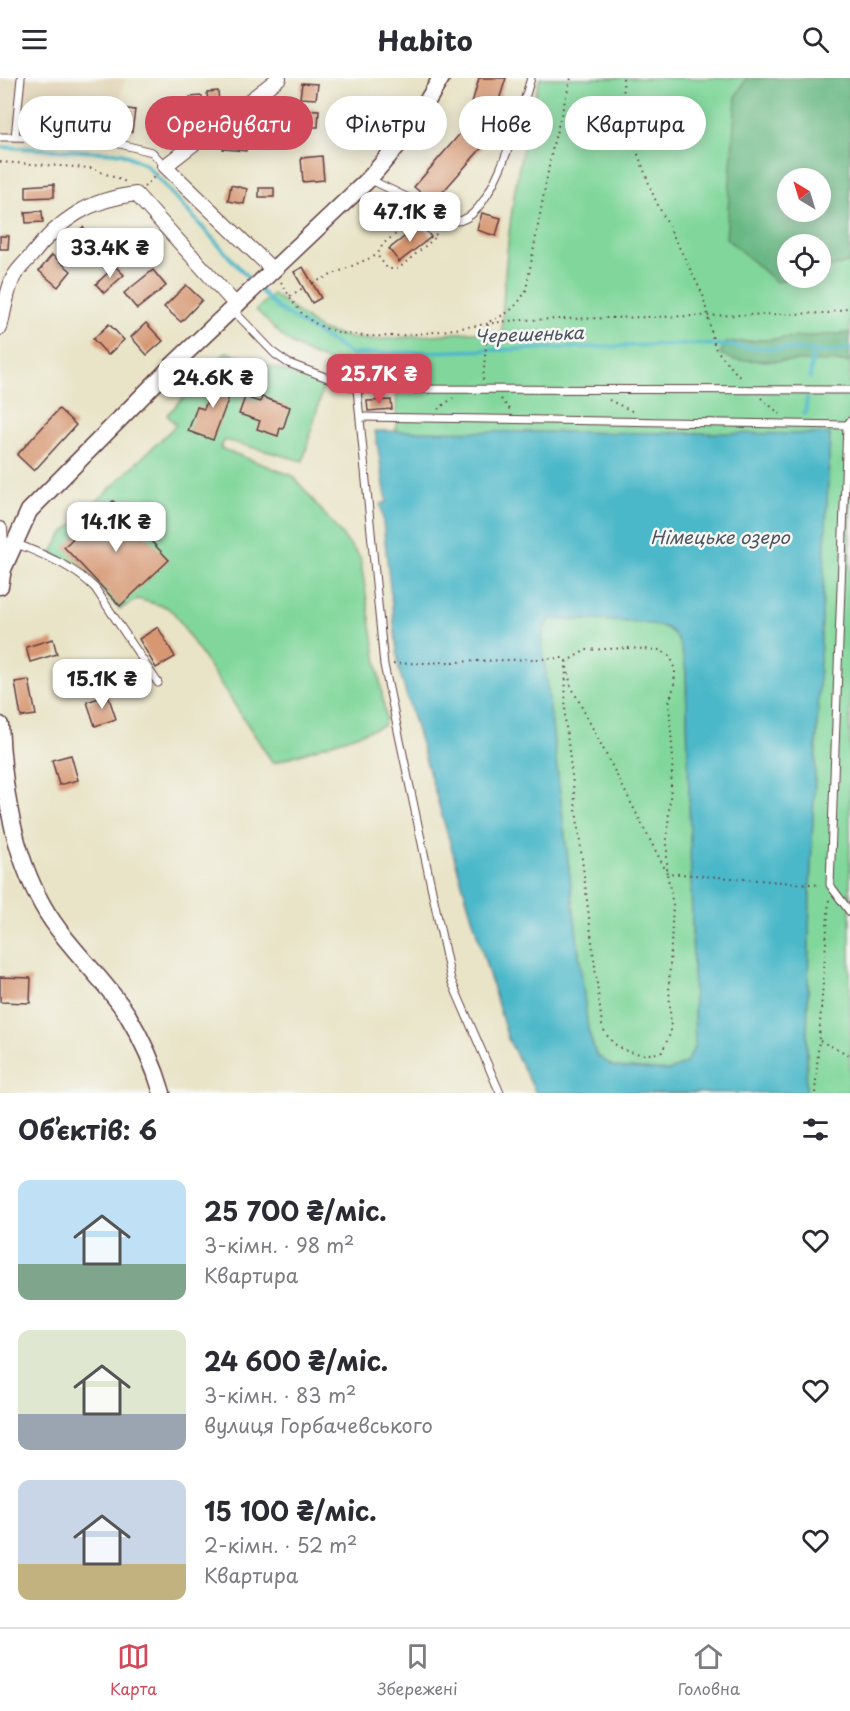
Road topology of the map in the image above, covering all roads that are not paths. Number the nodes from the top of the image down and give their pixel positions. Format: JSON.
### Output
{"nodes":[{"id":1,"x":21,"y":78,"type":"edge"},
{"id":2,"x":279,"y":78,"type":"edge"},
{"id":3,"x":441,"y":78,"type":"edge"},
{"id":4,"x":531,"y":78,"type":"edge"},
{"id":5,"x":0,"y":137,"type":"edge"},
{"id":6,"x":15,"y":137,"type":"junction"},
{"id":7,"x":163,"y":169,"type":"junction"},
{"id":8,"x":369,"y":179,"type":"junction"},
{"id":9,"x":268,"y":274,"type":"junction"},
{"id":10,"x":238,"y":303,"type":"junction"},
{"id":11,"x":0,"y":328,"type":"edge"},
{"id":12,"x":357,"y":389,"type":"junction"},
{"id":13,"x":850,"y":390,"type":"edge"},
{"id":14,"x":362,"y":417,"type":"junction"},
{"id":15,"x":848,"y":423,"type":"edge"},
{"id":16,"x":0,"y":528,"type":"edge"},
{"id":17,"x":15,"y":543,"type":"junction"},
{"id":18,"x":3,"y":569,"type":"junction"},
{"id":19,"x":0,"y":586,"type":"edge"},
{"id":20,"x":159,"y":682,"type":"dead end"},
{"id":21,"x":0,"y":725,"type":"edge"},
{"id":22,"x":850,"y":912,"type":"edge"},
{"id":23,"x":162,"y":1093,"type":"edge"},
{"id":24,"x":500,"y":1093,"type":"edge"}],
"edges":[{"from":1,"to":6,"type":"lane"},
{"from":2,"to":7,"type":"street"},
{"from":3,"to":8,"type":"street"},
{"from":4,"to":8,"type":"lane"},
{"from":5,"to":6,"type":"lane"},
{"from":6,"to":7,"type":"lane"},
{"from":7,"to":9,"type":"street"},
{"from":8,"to":9,"type":"street"},
{"from":9,"to":10,"type":"street"},
{"from":10,"to":11,"type":"street"},
{"from":10,"to":12,"type":"lane"},
{"from":10,"to":17,"type":"street"},
{"from":12,"to":13,"type":"lane"},
{"from":12,"to":14,"type":"lane"},
{"from":14,"to":15,"type":"lane"},
{"from":14,"to":24,"type":"lane"},
{"from":15,"to":22,"type":"lane"},
{"from":16,"to":18,"type":"street"},
{"from":17,"to":18,"type":"street"},
{"from":17,"to":20,"type":"lane"},
{"from":18,"to":19,"type":"street"},
{"from":21,"to":23,"type":"street"}]}
